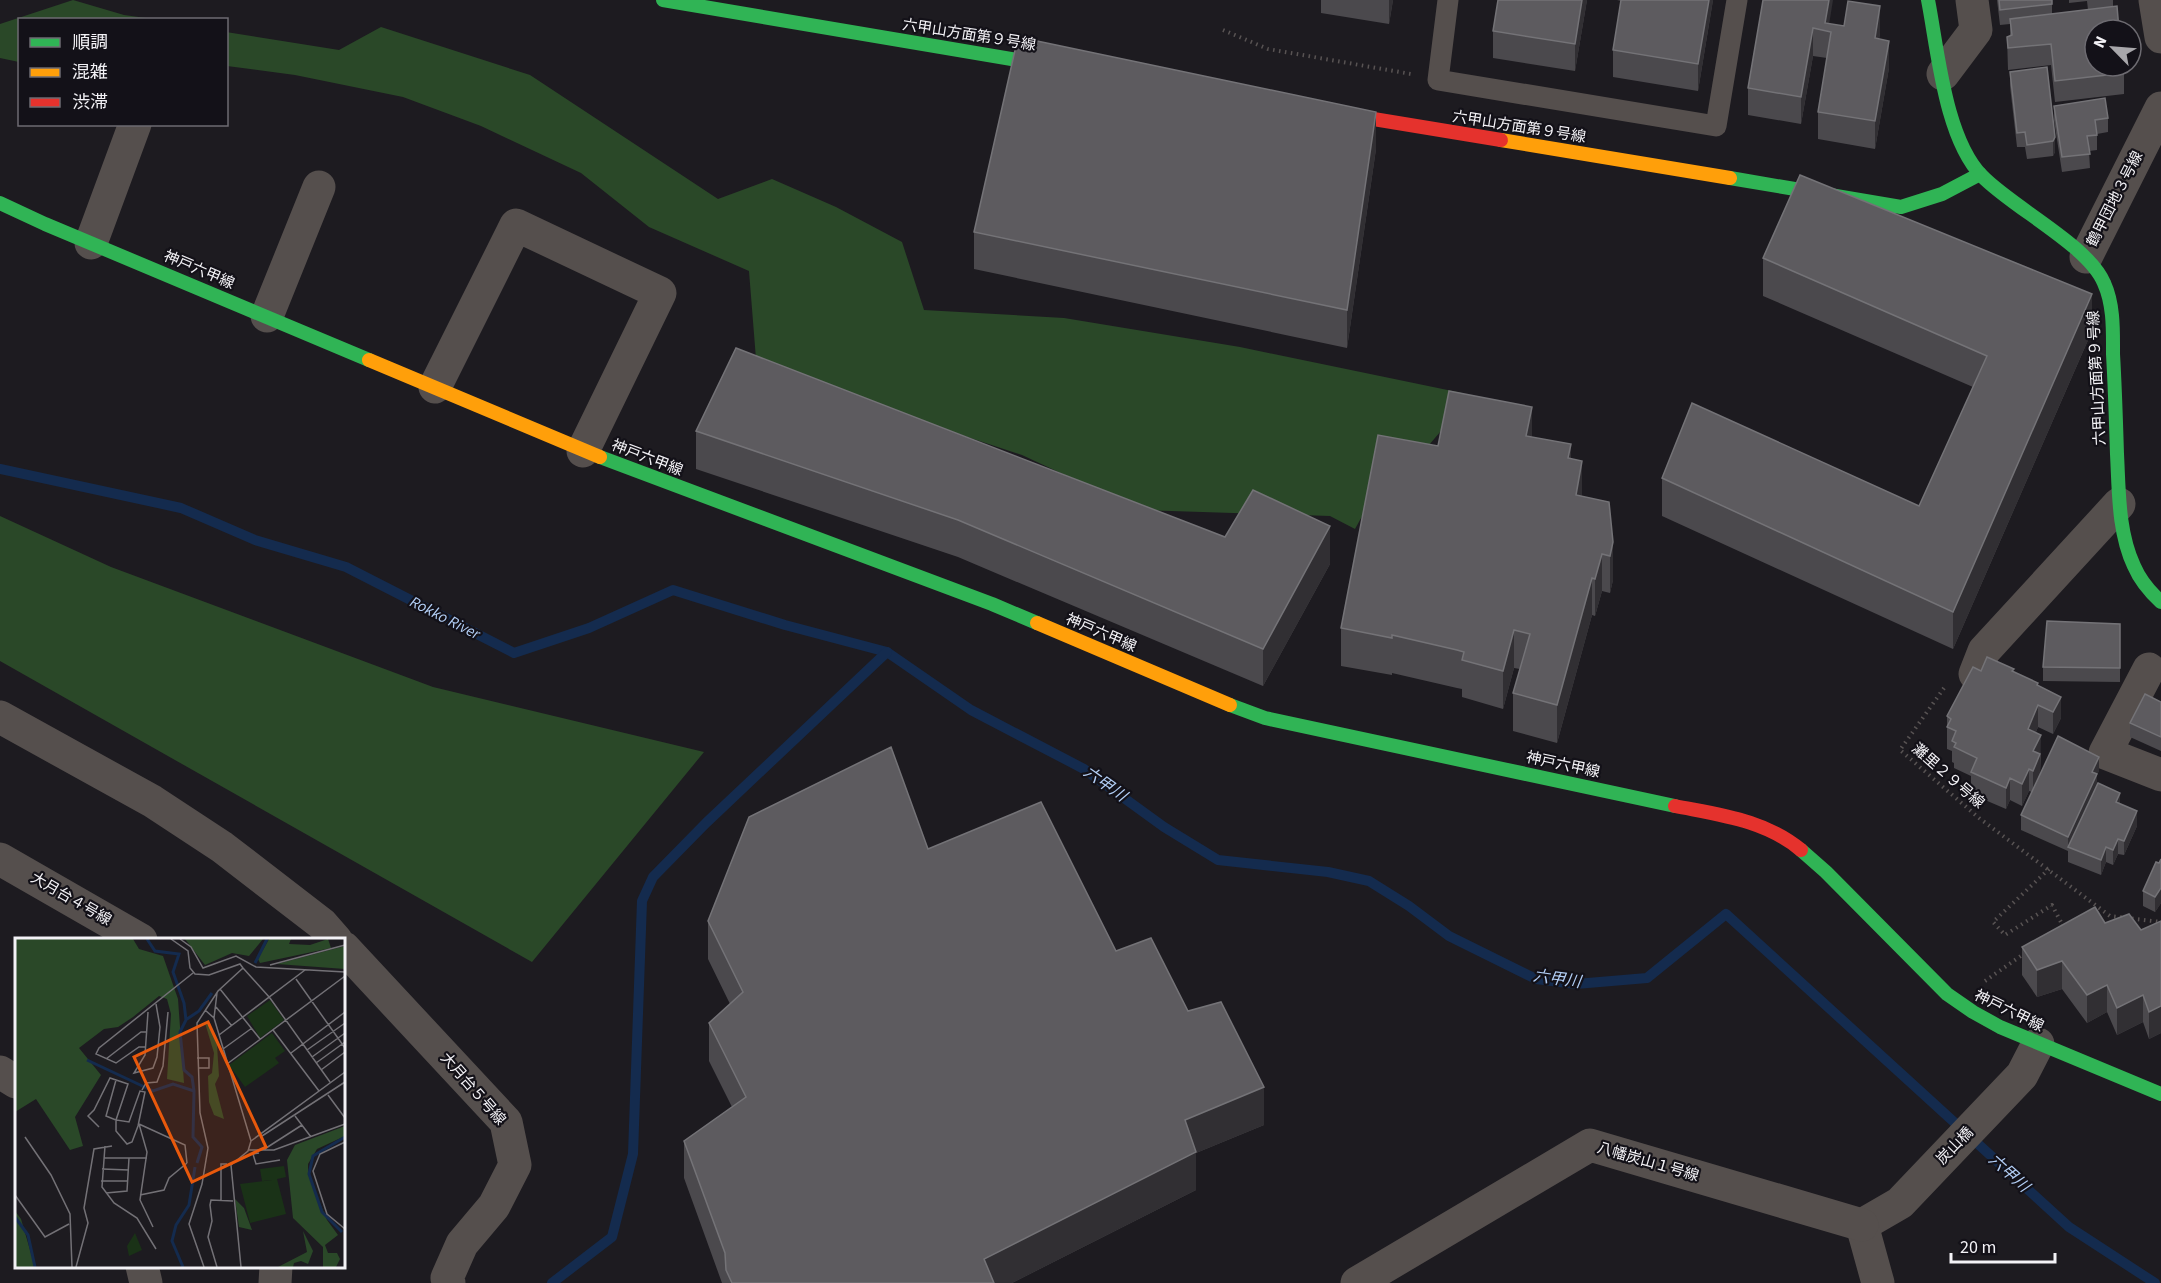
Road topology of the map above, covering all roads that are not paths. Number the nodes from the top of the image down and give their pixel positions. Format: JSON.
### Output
{"nodes":[{"id":1,"x":663,"y":0,"type":"edge"},
{"id":2,"x":1448,"y":0,"type":"edge"},
{"id":3,"x":1737,"y":0,"type":"edge"},
{"id":4,"x":1928,"y":0,"type":"edge"},
{"id":5,"x":1972,"y":0,"type":"edge"},
{"id":6,"x":2155,"y":0,"type":"edge"},
{"id":7,"x":712,"y":5,"type":"edge"},
{"id":8,"x":2161,"y":37,"type":"edge"},
{"id":9,"x":1066,"y":68,"type":"edge"},
{"id":10,"x":1943,"y":74,"type":"junction"},
{"id":11,"x":2161,"y":108,"type":"edge"},
{"id":12,"x":1313,"y":109,"type":"edge"},
{"id":13,"x":134,"y":126,"type":"edge"},
{"id":14,"x":1980,"y":174,"type":"junction"},
{"id":15,"x":319,"y":187,"type":"dead end"},
{"id":16,"x":0,"y":203,"type":"edge"},
{"id":17,"x":91,"y":243,"type":"junction"},
{"id":18,"x":2086,"y":257,"type":"junction"},
{"id":19,"x":267,"y":316,"type":"junction"},
{"id":20,"x":435,"y":387,"type":"junction"},
{"id":21,"x":583,"y":451,"type":"junction"},
{"id":22,"x":2119,"y":504,"type":"junction"},
{"id":23,"x":2161,"y":602,"type":"edge"},
{"id":24,"x":2149,"y":669,"type":"dead end"},
{"id":25,"x":1974,"y":674,"type":"edge"},
{"id":26,"x":0,"y":717,"type":"edge"},
{"id":27,"x":2161,"y":775,"type":"edge"},
{"id":28,"x":0,"y":859,"type":"edge"},
{"id":29,"x":329,"y":932,"type":"edge"},
{"id":30,"x":139,"y":938,"type":"edge"},
{"id":31,"x":345,"y":949,"type":"edge"},
{"id":32,"x":2038,"y":1044,"type":"junction"},
{"id":33,"x":0,"y":1072,"type":"edge"},
{"id":34,"x":15,"y":1081,"type":"edge"},
{"id":35,"x":2161,"y":1094,"type":"edge"},
{"id":36,"x":1862,"y":1225,"type":"junction"},
{"id":37,"x":142,"y":1268,"type":"edge"},
{"id":38,"x":276,"y":1268,"type":"edge"},
{"id":39,"x":146,"y":1283,"type":"edge"},
{"id":40,"x":275,"y":1283,"type":"edge"},
{"id":41,"x":449,"y":1283,"type":"edge"},
{"id":42,"x":1357,"y":1283,"type":"edge"},
{"id":43,"x":1878,"y":1283,"type":"edge"}],
"edges":[{"from":1,"to":7,"type":"main road","name":"六甲山方面第９号線"},
{"from":2,"to":3,"type":"lane"},
{"from":4,"to":10,"type":"main road"},
{"from":5,"to":10,"type":"street"},
{"from":6,"to":8,"type":"street"},
{"from":7,"to":9,"type":"main road","name":"六甲山方面第９号線"},
{"from":10,"to":14,"type":"main road"},
{"from":11,"to":18,"type":"street","name":"鶴甲団地３号線"},
{"from":12,"to":14,"type":"main road","name":"六甲山方面第９号線"},
{"from":13,"to":17,"type":"street"},
{"from":14,"to":18,"type":"main road","name":"六甲山方面第９号線"},
{"from":15,"to":19,"type":"street"},
{"from":16,"to":17,"type":"main road","name":"神戸六甲線"},
{"from":17,"to":19,"type":"main road","name":"神戸六甲線"},
{"from":18,"to":22,"type":"main road","name":"六甲山方面第９号線"},
{"from":19,"to":20,"type":"main road","name":"神戸六甲線"},
{"from":20,"to":21,"type":"main road","name":"神戸六甲線"},
{"from":20,"to":21,"type":"street"},
{"from":21,"to":32,"type":"main road","name":"神戸六甲線"},
{"from":22,"to":23,"type":"main road","name":"六甲山方面第９号線"},
{"from":22,"to":25,"type":"street"},
{"from":24,"to":27,"type":"street"},
{"from":26,"to":29,"type":"street"},
{"from":28,"to":30,"type":"street","name":"大月台４号線"},
{"from":31,"to":41,"type":"street","name":"大月台５号線"},
{"from":32,"to":35,"type":"main road","name":"神戸六甲線"},
{"from":32,"to":36,"type":"street","name":"炭山橋"},
{"from":33,"to":34,"type":"street"},
{"from":36,"to":42,"type":"street","name":"八幡炭山１号線"},
{"from":36,"to":43,"type":"street"},
{"from":37,"to":39,"type":"street"},
{"from":38,"to":40,"type":"street"}]}
